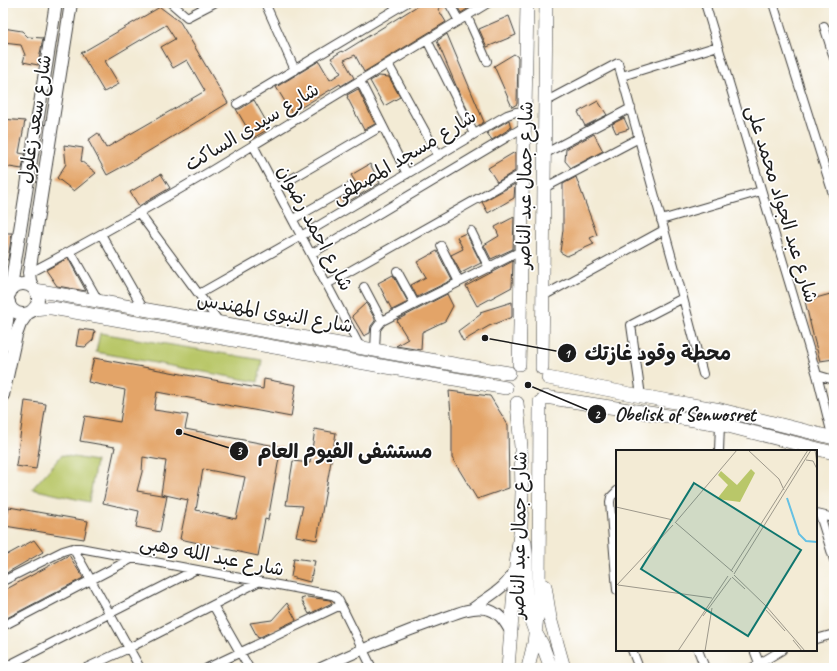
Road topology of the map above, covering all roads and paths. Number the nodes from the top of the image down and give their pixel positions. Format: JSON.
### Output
{"nodes":[{"id":1,"x":56,"y":3,"type":"edge"},
{"id":2,"x":70,"y":3,"type":"edge"},
{"id":3,"x":171,"y":3,"type":"edge"},
{"id":4,"x":214,"y":3,"type":"edge"},
{"id":5,"x":265,"y":3,"type":"edge"},
{"id":6,"x":406,"y":3,"type":"edge"},
{"id":7,"x":449,"y":3,"type":"edge"},
{"id":8,"x":488,"y":3,"type":"edge"},
{"id":9,"x":527,"y":3,"type":"edge"},
{"id":10,"x":546,"y":3,"type":"edge"},
{"id":11,"x":705,"y":3,"type":"edge"},
{"id":12,"x":773,"y":3,"type":"edge"},
{"id":13,"x":467,"y":16,"type":"junction"},
{"id":14,"x":459,"y":21,"type":"junction"},
{"id":15,"x":824,"y":26,"type":"dead end"},
{"id":16,"x":427,"y":40,"type":"junction"},
{"id":17,"x":718,"y":46,"type":"junction"},
{"id":18,"x":834,"y":58,"type":"edge"},
{"id":19,"x":486,"y":61,"type":"dead end"},
{"id":20,"x":388,"y":64,"type":"junction"},
{"id":21,"x":295,"y":70,"type":"junction"},
{"id":22,"x":622,"y":76,"type":"junction"},
{"id":23,"x":360,"y":81,"type":"junction"},
{"id":24,"x":545,"y":102,"type":"junction"},
{"id":25,"x":237,"y":104,"type":"dead end"},
{"id":26,"x":631,"y":108,"type":"junction"},
{"id":27,"x":525,"y":111,"type":"junction"},
{"id":28,"x":38,"y":115,"type":"junction"},
{"id":29,"x":54,"y":118,"type":"junction"},
{"id":30,"x":382,"y":126,"type":"junction"},
{"id":31,"x":524,"y":126,"type":"junction"},
{"id":32,"x":474,"y":134,"type":"junction"},
{"id":33,"x":639,"y":138,"type":"junction"},
{"id":34,"x":253,"y":145,"type":"junction"},
{"id":35,"x":544,"y":154,"type":"junction"},
{"id":36,"x":438,"y":156,"type":"junction"},
{"id":37,"x":407,"y":174,"type":"junction"},
{"id":38,"x":523,"y":174,"type":"junction"},
{"id":39,"x":350,"y":187,"type":"dead end"},
{"id":40,"x":276,"y":188,"type":"junction"},
{"id":41,"x":544,"y":188,"type":"junction"},
{"id":42,"x":761,"y":191,"type":"junction"},
{"id":43,"x":834,"y":197,"type":"edge"},
{"id":44,"x":139,"y":213,"type":"junction"},
{"id":45,"x":293,"y":219,"type":"junction"},
{"id":46,"x":661,"y":220,"type":"junction"},
{"id":47,"x":664,"y":230,"type":"junction"},
{"id":48,"x":471,"y":231,"type":"dead end"},
{"id":49,"x":101,"y":234,"type":"junction"},
{"id":50,"x":301,"y":236,"type":"junction"},
{"id":51,"x":441,"y":246,"type":"dead end"},
{"id":52,"x":70,"y":251,"type":"junction"},
{"id":53,"x":521,"y":251,"type":"junction"},
{"id":54,"x":311,"y":254,"type":"junction"},
{"id":55,"x":488,"y":268,"type":"junction"},
{"id":56,"x":397,"y":271,"type":"dead end"},
{"id":57,"x":29,"y":273,"type":"junction"},
{"id":58,"x":460,"y":282,"type":"junction"},
{"id":59,"x":327,"y":284,"type":"junction"},
{"id":60,"x":364,"y":287,"type":"dead end"},
{"id":61,"x":34,"y":289,"type":"junction"},
{"id":62,"x":8,"y":291,"type":"edge"},
{"id":63,"x":199,"y":294,"type":"junction"},
{"id":64,"x":543,"y":296,"type":"junction"},
{"id":65,"x":683,"y":298,"type":"junction"},
{"id":66,"x":99,"y":302,"type":"junction"},
{"id":67,"x":415,"y":304,"type":"junction"},
{"id":68,"x":120,"y":306,"type":"junction"},
{"id":69,"x":141,"y":309,"type":"junction"},
{"id":70,"x":30,"y":311,"type":"junction"},
{"id":71,"x":118,"y":320,"type":"junction"},
{"id":72,"x":382,"y":320,"type":"junction"},
{"id":73,"x":136,"y":323,"type":"junction"},
{"id":74,"x":220,"y":323,"type":"junction"},
{"id":75,"x":3,"y":340,"type":"edge"},
{"id":76,"x":322,"y":341,"type":"junction"},
{"id":77,"x":360,"y":347,"type":"junction"},
{"id":78,"x":375,"y":350,"type":"junction"},
{"id":79,"x":318,"y":355,"type":"junction"},
{"id":80,"x":519,"y":364,"type":"junction"},
{"id":81,"x":509,"y":373,"type":"junction"},
{"id":82,"x":545,"y":373,"type":"junction"},
{"id":83,"x":703,"y":374,"type":"dead end"},
{"id":84,"x":816,"y":375,"type":"junction"},
{"id":85,"x":834,"y":380,"type":"edge"},
{"id":86,"x":506,"y":388,"type":"junction"},
{"id":87,"x":3,"y":395,"type":"edge"},
{"id":88,"x":641,"y":396,"type":"junction"},
{"id":89,"x":543,"y":399,"type":"junction"},
{"id":90,"x":517,"y":403,"type":"junction"},
{"id":91,"x":721,"y":410,"type":"junction"},
{"id":92,"x":720,"y":424,"type":"junction"},
{"id":93,"x":833,"y":440,"type":"edge"},
{"id":94,"x":719,"y":450,"type":"edge"},
{"id":95,"x":834,"y":453,"type":"edge"},
{"id":96,"x":522,"y":492,"type":"junction"},
{"id":97,"x":539,"y":492,"type":"junction"},
{"id":98,"x":616,"y":492,"type":"edge"},
{"id":99,"x":818,"y":514,"type":"edge"},
{"id":100,"x":834,"y":518,"type":"edge"},
{"id":101,"x":521,"y":526,"type":"junction"},
{"id":102,"x":539,"y":547,"type":"junction"},
{"id":103,"x":73,"y":548,"type":"junction"},
{"id":104,"x":133,"y":558,"type":"junction"},
{"id":105,"x":834,"y":560,"type":"edge"},
{"id":106,"x":516,"y":565,"type":"junction"},
{"id":107,"x":195,"y":570,"type":"junction"},
{"id":108,"x":616,"y":575,"type":"edge"},
{"id":109,"x":91,"y":580,"type":"junction"},
{"id":110,"x":3,"y":581,"type":"edge"},
{"id":111,"x":258,"y":582,"type":"junction"},
{"id":112,"x":213,"y":605,"type":"junction"},
{"id":113,"x":341,"y":605,"type":"junction"},
{"id":114,"x":473,"y":608,"type":"junction"},
{"id":115,"x":110,"y":613,"type":"junction"},
{"id":116,"x":3,"y":626,"type":"edge"},
{"id":117,"x":535,"y":632,"type":"junction"},
{"id":118,"x":511,"y":633,"type":"junction"},
{"id":119,"x":834,"y":634,"type":"edge"},
{"id":120,"x":817,"y":639,"type":"edge"},
{"id":121,"x":129,"y":648,"type":"junction"},
{"id":122,"x":363,"y":649,"type":"junction"},
{"id":123,"x":632,"y":651,"type":"edge"},
{"id":124,"x":698,"y":651,"type":"edge"},
{"id":125,"x":754,"y":651,"type":"edge"},
{"id":126,"x":781,"y":651,"type":"edge"},
{"id":127,"x":240,"y":653,"type":"junction"},
{"id":128,"x":5,"y":666,"type":"edge"},
{"id":129,"x":758,"y":667,"type":"edge"},
{"id":130,"x":86,"y":668,"type":"edge"},
{"id":131,"x":140,"y":668,"type":"edge"},
{"id":132,"x":207,"y":668,"type":"edge"},
{"id":133,"x":249,"y":668,"type":"edge"},
{"id":134,"x":321,"y":668,"type":"edge"},
{"id":135,"x":372,"y":668,"type":"edge"},
{"id":136,"x":508,"y":668,"type":"edge"},
{"id":137,"x":528,"y":668,"type":"edge"},
{"id":138,"x":551,"y":668,"type":"edge"},
{"id":139,"x":564,"y":668,"type":"edge"},
{"id":140,"x":639,"y":668,"type":"edge"},
{"id":141,"x":705,"y":668,"type":"edge"}],
"edges":[{"from":1,"to":28,"type":"main road","name":"شارع سعد زغلول"},
{"from":2,"to":29,"type":"main road","name":"شارع سعد زغلول"},
{"from":3,"to":4,"type":"street"},
{"from":5,"to":21,"type":"street"},
{"from":6,"to":21,"type":"street"},
{"from":7,"to":14,"type":"street"},
{"from":8,"to":13,"type":"street","name":"شارع سيدى الساكت"},
{"from":9,"to":27,"type":"main road","name":"شارع جمال عبد الناصر"},
{"from":10,"to":24,"type":"main road","name":"شارع جمال عبد الناصر"},
{"from":11,"to":17,"type":"street","name":"شارع عبد الجواد محمد على"},
{"from":12,"to":43,"type":"street"},
{"from":13,"to":14,"type":"street","name":"شارع سيدى الساكت"},
{"from":13,"to":19,"type":"street"},
{"from":14,"to":16,"type":"street","name":"شارع سيدى الساكت"},
{"from":15,"to":18,"type":"street"},
{"from":16,"to":20,"type":"street","name":"شارع سيدى الساكت"},
{"from":16,"to":32,"type":"street"},
{"from":17,"to":22,"type":"street"},
{"from":17,"to":42,"type":"street","name":"شارع عبد الجواد محمد على"},
{"from":20,"to":23,"type":"street","name":"شارع سيدى الساكت"},
{"from":20,"to":36,"type":"street"},
{"from":21,"to":25,"type":"street"},
{"from":22,"to":24,"type":"street"},
{"from":22,"to":26,"type":"street"},
{"from":23,"to":30,"type":"street"},
{"from":23,"to":34,"type":"street","name":"شارع سيدى الساكت"},
{"from":24,"to":35,"type":"main road","name":"شارع جمال عبد الناصر"},
{"from":26,"to":33,"type":"street"},
{"from":26,"to":35,"type":"street"},
{"from":27,"to":31,"type":"main road","name":"شارع جمال عبد الناصر"},
{"from":27,"to":32,"type":"street","name":"شارع مسجد المصطفى"},
{"from":28,"to":29,"type":"main road"},
{"from":28,"to":62,"type":"main road","name":"شارع سعد زغلول"},
{"from":29,"to":57,"type":"main road","name":"شارع سعد زغلول"},
{"from":30,"to":37,"type":"street"},
{"from":30,"to":40,"type":"street"},
{"from":31,"to":38,"type":"main road","name":"شارع جمال عبد الناصر"},
{"from":31,"to":54,"type":"street"},
{"from":32,"to":36,"type":"street","name":"شارع مسجد المصطفى"},
{"from":33,"to":41,"type":"street"},
{"from":33,"to":46,"type":"street"},
{"from":34,"to":40,"type":"street","name":"شارع احمد رضوان"},
{"from":34,"to":44,"type":"street","name":"شارع سيدى الساكت"},
{"from":35,"to":41,"type":"main road","name":"شارع جمال عبد الناصر"},
{"from":36,"to":37,"type":"street","name":"شارع مسجد المصطفى"},
{"from":37,"to":50,"type":"street","name":"شارع مسجد المصطفى"},
{"from":38,"to":53,"type":"main road","name":"شارع جمال عبد الناصر"},
{"from":38,"to":59,"type":"street"},
{"from":39,"to":45,"type":"street"},
{"from":40,"to":45,"type":"street","name":"شارع احمد رضوان"},
{"from":41,"to":64,"type":"main road","name":"شارع جمال عبد الناصر"},
{"from":42,"to":46,"type":"street"},
{"from":42,"to":84,"type":"street","name":"شارع عبد الجواد محمد على"},
{"from":44,"to":49,"type":"street","name":"شارع سيدى الساكت"},
{"from":44,"to":63,"type":"street"},
{"from":45,"to":50,"type":"street","name":"شارع احمد رضوان"},
{"from":46,"to":47,"type":"street"},
{"from":47,"to":64,"type":"street"},
{"from":47,"to":65,"type":"street"},
{"from":48,"to":55,"type":"street"},
{"from":49,"to":52,"type":"street","name":"شارع سيدى الساكت"},
{"from":49,"to":69,"type":"street"},
{"from":50,"to":54,"type":"street","name":"شارع احمد رضوان"},
{"from":50,"to":63,"type":"street","name":"شارع مسجد المصطفى"},
{"from":51,"to":58,"type":"street"},
{"from":52,"to":57,"type":"street","name":"شارع سيدى الساكت"},
{"from":52,"to":66,"type":"street"},
{"from":53,"to":55,"type":"street"},
{"from":53,"to":80,"type":"main road","name":"شارع جمال عبد الناصر"},
{"from":54,"to":59,"type":"street","name":"شارع احمد رضوان"},
{"from":55,"to":58,"type":"street"},
{"from":56,"to":67,"type":"street"},
{"from":57,"to":61,"type":"main road","name":"شارع سعد زغلول"},
{"from":58,"to":67,"type":"street"},
{"from":59,"to":77,"type":"street","name":"شارع احمد رضوان"},
{"from":60,"to":72,"type":"street"},
{"from":61,"to":62,"type":"main road"},
{"from":61,"to":66,"type":"main road","name":"شارع النبوى المهندس"},
{"from":61,"to":70,"type":"main road"},
{"from":62,"to":70,"type":"main road"},
{"from":62,"to":75,"type":"main road","name":"شارع سعد زغلول"},
{"from":63,"to":74,"type":"street"},
{"from":64,"to":82,"type":"main road","name":"شارع جمال عبد الناصر"},
{"from":65,"to":83,"type":"street"},
{"from":65,"to":88,"type":"street"},
{"from":66,"to":68,"type":"main road","name":"شارع النبوى المهندس"},
{"from":67,"to":72,"type":"street"},
{"from":68,"to":69,"type":"main road","name":"شارع النبوى المهندس"},
{"from":68,"to":71,"type":"main road"},
{"from":69,"to":73,"type":"main road"},
{"from":69,"to":74,"type":"main road","name":"شارع النبوى المهندس"},
{"from":70,"to":71,"type":"main road","name":"شارع النبوى المهندس"},
{"from":70,"to":87,"type":"main road"},
{"from":71,"to":73,"type":"main road","name":"شارع النبوى المهندس"},
{"from":72,"to":78,"type":"street"},
{"from":73,"to":79,"type":"main road","name":"شارع النبوى المهندس"},
{"from":74,"to":76,"type":"main road","name":"شارع النبوى المهندس"},
{"from":76,"to":77,"type":"main road","name":"شارع النبوى المهندس"},
{"from":76,"to":79,"type":"main road"},
{"from":77,"to":78,"type":"main road","name":"شارع النبوى المهندس"},
{"from":78,"to":81,"type":"main road","name":"شارع النبوى المهندس"},
{"from":79,"to":86,"type":"main road","name":"شارع النبوى المهندس"},
{"from":80,"to":81,"type":"main road"},
{"from":80,"to":82,"type":"main road"},
{"from":81,"to":86,"type":"main road"},
{"from":82,"to":88,"type":"main road"},
{"from":82,"to":89,"type":"main road"},
{"from":84,"to":85,"type":"street"},
{"from":84,"to":93,"type":"street","name":"شارع عبد الجواد محمد على"},
{"from":86,"to":90,"type":"main road"},
{"from":88,"to":91,"type":"main road"},
{"from":89,"to":90,"type":"main road"},
{"from":89,"to":92,"type":"main road"},
{"from":89,"to":97,"type":"main road","name":"شارع جمال عبد الناصر"},
{"from":90,"to":96,"type":"main road","name":"شارع جمال عبد الناصر"},
{"from":91,"to":92,"type":"street"},
{"from":91,"to":93,"type":"main road"},
{"from":92,"to":94,"type":"street"},
{"from":92,"to":95,"type":"main road"},
{"from":96,"to":97,"type":"main road"},
{"from":96,"to":101,"type":"main road","name":"شارع جمال عبد الناصر"},
{"from":97,"to":102,"type":"main road","name":"شارع جمال عبد الناصر"},
{"from":98,"to":108,"type":"street"},
{"from":99,"to":100,"type":"street"},
{"from":99,"to":105,"type":"street"},
{"from":101,"to":106,"type":"main road","name":"شارع جمال عبد الناصر"},
{"from":101,"to":117,"type":"main road"},
{"from":102,"to":117,"type":"main road","name":"شارع جمال عبد الناصر"},
{"from":102,"to":139,"type":"main road"},
{"from":103,"to":104,"type":"street","name":"شارع عبد الله وهبى"},
{"from":103,"to":109,"type":"street"},
{"from":103,"to":110,"type":"street"},
{"from":104,"to":107,"type":"street","name":"شارع عبد الله وهبى"},
{"from":104,"to":109,"type":"street"},
{"from":106,"to":114,"type":"street"},
{"from":106,"to":118,"type":"main road","name":"شارع جمال عبد الناصر"},
{"from":107,"to":111,"type":"street","name":"شارع عبد الله وهبى"},
{"from":107,"to":115,"type":"street"},
{"from":109,"to":115,"type":"street"},
{"from":109,"to":116,"type":"street"},
{"from":111,"to":112,"type":"street"},
{"from":111,"to":113,"type":"street","name":"شارع عبد الله وهبى"},
{"from":112,"to":121,"type":"street"},
{"from":112,"to":127,"type":"street"},
{"from":113,"to":122,"type":"street"},
{"from":113,"to":127,"type":"street"},
{"from":114,"to":118,"type":"street"},
{"from":114,"to":122,"type":"street"},
{"from":115,"to":121,"type":"street"},
{"from":115,"to":128,"type":"street"},
{"from":117,"to":137,"type":"main road","name":"شارع جمال عبد الناصر"},
{"from":117,"to":138,"type":"main road"},
{"from":118,"to":136,"type":"main road","name":"شارع جمال عبد الناصر"},
{"from":119,"to":120,"type":"street"},
{"from":121,"to":130,"type":"street"},
{"from":121,"to":131,"type":"street"},
{"from":122,"to":134,"type":"street"},
{"from":122,"to":135,"type":"street"},
{"from":123,"to":140,"type":"street"},
{"from":124,"to":141,"type":"street"},
{"from":125,"to":129,"type":"street"},
{"from":126,"to":129,"type":"street"},
{"from":127,"to":132,"type":"street"},
{"from":127,"to":133,"type":"street"}]}
